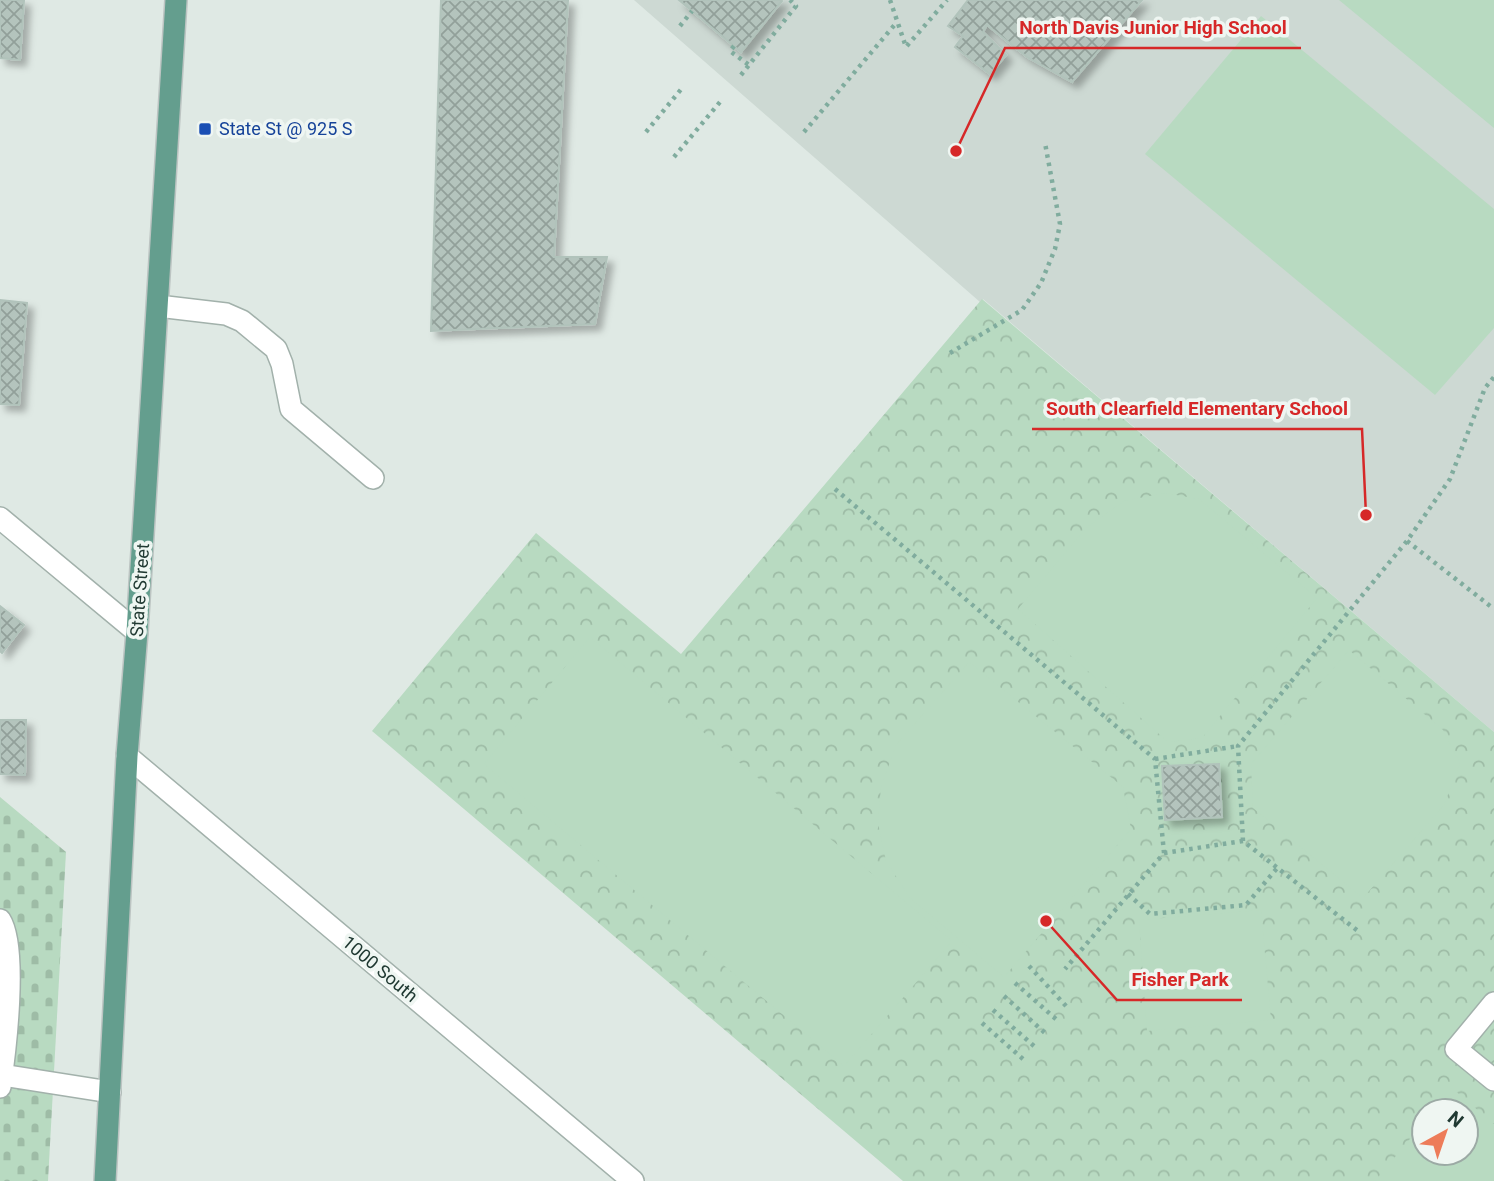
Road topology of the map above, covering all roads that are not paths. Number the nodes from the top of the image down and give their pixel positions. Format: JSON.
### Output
{"nodes":[{"id":1,"x":176,"y":0,"type":"edge"},
{"id":2,"x":158,"y":306,"type":"junction"},
{"id":3,"x":373,"y":478,"type":"dead end"},
{"id":4,"x":0,"y":518,"type":"edge"},
{"id":5,"x":137,"y":632,"type":"junction"},
{"id":6,"x":127,"y":756,"type":"junction"},
{"id":7,"x":0,"y":920,"type":"edge"},
{"id":8,"x":1494,"y":1003,"type":"edge"},
{"id":9,"x":1494,"y":1080,"type":"edge"},
{"id":10,"x":1,"y":1081,"type":"edge"},
{"id":11,"x":110,"y":1092,"type":"junction"},
{"id":12,"x":105,"y":1181,"type":"edge"},
{"id":13,"x":633,"y":1181,"type":"edge"}],
"edges":[{"from":1,"to":2,"type":"main road","name":"State Street"},
{"from":2,"to":3,"type":"street"},
{"from":2,"to":5,"type":"main road","name":"State Street"},
{"from":4,"to":5,"type":"street"},
{"from":5,"to":6,"type":"main road","name":"State Street"},
{"from":6,"to":11,"type":"main road","name":"State Street"},
{"from":6,"to":13,"type":"street","name":"1000 South"},
{"from":7,"to":10,"type":"street"},
{"from":8,"to":9,"type":"street"},
{"from":10,"to":11,"type":"street"},
{"from":11,"to":12,"type":"main road","name":"State Street"}]}
